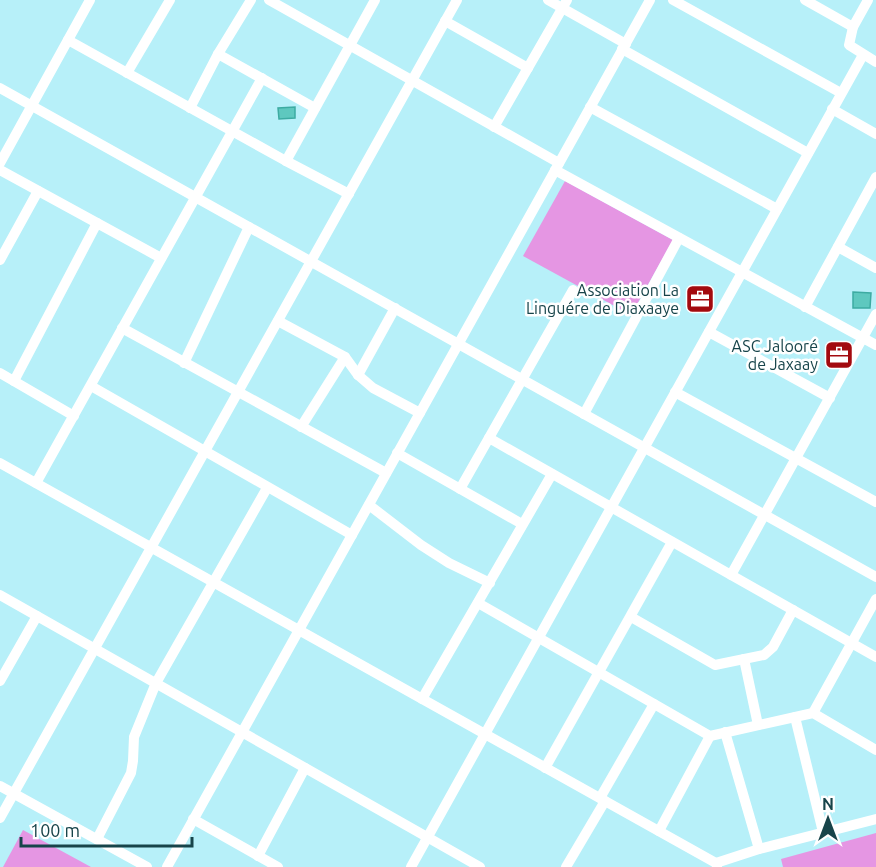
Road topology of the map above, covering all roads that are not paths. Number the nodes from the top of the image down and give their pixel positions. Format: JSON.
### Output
{"nodes":[{"id":1,"x":90,"y":0,"type":"edge"},
{"id":2,"x":170,"y":0,"type":"edge"},
{"id":3,"x":251,"y":0,"type":"edge"},
{"id":4,"x":269,"y":0,"type":"edge"},
{"id":5,"x":375,"y":0,"type":"edge"},
{"id":6,"x":457,"y":0,"type":"edge"},
{"id":7,"x":548,"y":0,"type":"edge"},
{"id":8,"x":650,"y":0,"type":"edge"},
{"id":9,"x":673,"y":0,"type":"edge"},
{"id":10,"x":805,"y":0,"type":"edge"},
{"id":11,"x":868,"y":0,"type":"edge"},
{"id":12,"x":564,"y":4,"type":"edge"},
{"id":13,"x":445,"y":21,"type":"junction"},
{"id":14,"x":853,"y":27,"type":"junction"},
{"id":15,"x":68,"y":40,"type":"junction"},
{"id":16,"x":350,"y":45,"type":"junction"},
{"id":17,"x":624,"y":46,"type":"junction"},
{"id":18,"x":218,"y":54,"type":"junction"},
{"id":19,"x":862,"y":55,"type":"junction"},
{"id":20,"x":876,"y":62,"type":"edge"},
{"id":21,"x":528,"y":68,"type":"junction"},
{"id":22,"x":127,"y":73,"type":"junction"},
{"id":23,"x":262,"y":78,"type":"junction"},
{"id":24,"x":412,"y":80,"type":"junction"},
{"id":25,"x":0,"y":88,"type":"edge"},
{"id":26,"x":841,"y":93,"type":"junction"},
{"id":27,"x":32,"y":106,"type":"junction"},
{"id":28,"x":590,"y":107,"type":"junction"},
{"id":29,"x":190,"y":108,"type":"junction"},
{"id":30,"x":315,"y":108,"type":"junction"},
{"id":31,"x":832,"y":109,"type":"junction"},
{"id":32,"x":494,"y":127,"type":"junction"},
{"id":33,"x":232,"y":132,"type":"junction"},
{"id":34,"x":876,"y":134,"type":"edge"},
{"id":35,"x":808,"y":153,"type":"junction"},
{"id":36,"x":285,"y":161,"type":"junction"},
{"id":37,"x":0,"y":163,"type":"edge"},
{"id":38,"x":557,"y":167,"type":"junction"},
{"id":39,"x":0,"y":170,"type":"edge"},
{"id":40,"x":876,"y":177,"type":"edge"},
{"id":41,"x":38,"y":191,"type":"junction"},
{"id":42,"x":349,"y":194,"type":"junction"},
{"id":43,"x":195,"y":197,"type":"junction"},
{"id":44,"x":777,"y":209,"type":"junction"},
{"id":45,"x":97,"y":223,"type":"junction"},
{"id":46,"x":249,"y":227,"type":"junction"},
{"id":47,"x":679,"y":238,"type":"junction"},
{"id":48,"x":838,"y":247,"type":"junction"},
{"id":49,"x":161,"y":258,"type":"junction"},
{"id":50,"x":0,"y":260,"type":"edge"},
{"id":51,"x":311,"y":262,"type":"junction"},
{"id":52,"x":876,"y":268,"type":"edge"},
{"id":53,"x":742,"y":272,"type":"junction"},
{"id":54,"x":573,"y":290,"type":"dead end"},
{"id":55,"x":805,"y":307,"type":"junction"},
{"id":56,"x":395,"y":308,"type":"junction"},
{"id":57,"x":876,"y":314,"type":"edge"},
{"id":58,"x":278,"y":321,"type":"junction"},
{"id":59,"x":122,"y":328,"type":"junction"},
{"id":60,"x":709,"y":332,"type":"junction"},
{"id":61,"x":863,"y":338,"type":"junction"},
{"id":62,"x":458,"y":344,"type":"junction"},
{"id":63,"x":876,"y":345,"type":"edge"},
{"id":64,"x":345,"y":357,"type":"junction"},
{"id":65,"x":184,"y":363,"type":"junction"},
{"id":66,"x":0,"y":373,"type":"edge"},
{"id":67,"x":358,"y":375,"type":"junction"},
{"id":68,"x":522,"y":380,"type":"junction"},
{"id":69,"x":14,"y":381,"type":"junction"},
{"id":70,"x":91,"y":386,"type":"junction"},
{"id":71,"x":238,"y":392,"type":"junction"},
{"id":72,"x":675,"y":393,"type":"junction"},
{"id":73,"x":830,"y":398,"type":"junction"},
{"id":74,"x":420,"y":412,"type":"junction"},
{"id":75,"x":584,"y":414,"type":"junction"},
{"id":76,"x":74,"y":416,"type":"junction"},
{"id":77,"x":301,"y":427,"type":"junction"},
{"id":78,"x":489,"y":438,"type":"junction"},
{"id":79,"x":644,"y":448,"type":"junction"},
{"id":80,"x":204,"y":451,"type":"junction"},
{"id":81,"x":398,"y":453,"type":"junction"},
{"id":82,"x":796,"y":458,"type":"junction"},
{"id":83,"x":0,"y":463,"type":"edge"},
{"id":84,"x":386,"y":473,"type":"junction"},
{"id":85,"x":552,"y":474,"type":"junction"},
{"id":86,"x":36,"y":483,"type":"junction"},
{"id":87,"x":267,"y":488,"type":"junction"},
{"id":88,"x":460,"y":489,"type":"junction"},
{"id":89,"x":876,"y":502,"type":"edge"},
{"id":90,"x":369,"y":505,"type":"junction"},
{"id":91,"x":611,"y":507,"type":"junction"},
{"id":92,"x":765,"y":515,"type":"junction"},
{"id":93,"x":522,"y":524,"type":"junction"},
{"id":94,"x":352,"y":535,"type":"junction"},
{"id":95,"x":672,"y":542,"type":"junction"},
{"id":96,"x":151,"y":547,"type":"junction"},
{"id":97,"x":731,"y":575,"type":"junction"},
{"id":98,"x":876,"y":577,"type":"edge"},
{"id":99,"x":213,"y":582,"type":"junction"},
{"id":100,"x":489,"y":583,"type":"junction"},
{"id":101,"x":0,"y":595,"type":"edge"},
{"id":102,"x":876,"y":599,"type":"edge"},
{"id":103,"x":478,"y":603,"type":"junction"},
{"id":104,"x":793,"y":610,"type":"junction"},
{"id":105,"x":37,"y":616,"type":"junction"},
{"id":106,"x":631,"y":616,"type":"junction"},
{"id":107,"x":299,"y":630,"type":"junction"},
{"id":108,"x":538,"y":638,"type":"junction"},
{"id":109,"x":852,"y":643,"type":"junction"},
{"id":110,"x":95,"y":648,"type":"junction"},
{"id":111,"x":876,"y":657,"type":"edge"},
{"id":112,"x":744,"y":659,"type":"junction"},
{"id":113,"x":599,"y":673,"type":"junction"},
{"id":114,"x":0,"y":681,"type":"edge"},
{"id":115,"x":156,"y":683,"type":"junction"},
{"id":116,"x":422,"y":699,"type":"junction"},
{"id":117,"x":654,"y":704,"type":"junction"},
{"id":118,"x":813,"y":713,"type":"junction"},
{"id":119,"x":795,"y":717,"type":"junction"},
{"id":120,"x":758,"y":725,"type":"junction"},
{"id":121,"x":242,"y":732,"type":"junction"},
{"id":122,"x":725,"y":732,"type":"junction"},
{"id":123,"x":485,"y":734,"type":"junction"},
{"id":124,"x":710,"y":736,"type":"junction"},
{"id":125,"x":876,"y":750,"type":"edge"},
{"id":126,"x":305,"y":768,"type":"junction"},
{"id":127,"x":546,"y":768,"type":"junction"},
{"id":128,"x":0,"y":786,"type":"edge"},
{"id":129,"x":14,"y":793,"type":"junction"},
{"id":130,"x":602,"y":799,"type":"junction"},
{"id":131,"x":0,"y":818,"type":"edge"},
{"id":132,"x":194,"y":819,"type":"junction"},
{"id":133,"x":876,"y":819,"type":"edge"},
{"id":134,"x":659,"y":831,"type":"junction"},
{"id":135,"x":823,"y":832,"type":"junction"},
{"id":136,"x":428,"y":837,"type":"junction"},
{"id":137,"x":97,"y":839,"type":"junction"},
{"id":138,"x":759,"y":849,"type":"junction"},
{"id":139,"x":259,"y":860,"type":"edge"},
{"id":140,"x":717,"y":865,"type":"edge"},
{"id":141,"x":147,"y":867,"type":"edge"},
{"id":142,"x":167,"y":867,"type":"edge"},
{"id":143,"x":278,"y":867,"type":"edge"},
{"id":144,"x":411,"y":867,"type":"edge"},
{"id":145,"x":480,"y":867,"type":"edge"},
{"id":146,"x":566,"y":867,"type":"edge"}],
"edges":[{"from":1,"to":15,"type":"street"},
{"from":2,"to":22,"type":"street"},
{"from":3,"to":18,"type":"street"},
{"from":4,"to":16,"type":"street"},
{"from":5,"to":16,"type":"street"},
{"from":6,"to":13,"type":"street"},
{"from":7,"to":12,"type":"street"},
{"from":8,"to":17,"type":"street"},
{"from":9,"to":26,"type":"street"},
{"from":10,"to":14,"type":"street"},
{"from":11,"to":14,"type":"street"},
{"from":12,"to":17,"type":"street"},
{"from":12,"to":21,"type":"street"},
{"from":13,"to":21,"type":"street"},
{"from":13,"to":24,"type":"street"},
{"from":14,"to":19,"type":"street"},
{"from":15,"to":22,"type":"street"},
{"from":15,"to":27,"type":"street"},
{"from":16,"to":24,"type":"street"},
{"from":16,"to":30,"type":"street"},
{"from":17,"to":28,"type":"street"},
{"from":17,"to":35,"type":"street"},
{"from":18,"to":23,"type":"street"},
{"from":18,"to":29,"type":"street"},
{"from":19,"to":20,"type":"street"},
{"from":19,"to":26,"type":"street"},
{"from":21,"to":32,"type":"street"},
{"from":22,"to":29,"type":"street"},
{"from":23,"to":30,"type":"street"},
{"from":23,"to":33,"type":"street"},
{"from":24,"to":32,"type":"street"},
{"from":24,"to":42,"type":"street"},
{"from":25,"to":27,"type":"street"},
{"from":26,"to":31,"type":"street"},
{"from":27,"to":37,"type":"street"},
{"from":27,"to":43,"type":"street"},
{"from":28,"to":38,"type":"street"},
{"from":28,"to":44,"type":"street"},
{"from":29,"to":33,"type":"street"},
{"from":30,"to":36,"type":"street"},
{"from":31,"to":34,"type":"street"},
{"from":31,"to":35,"type":"street"},
{"from":32,"to":38,"type":"street"},
{"from":33,"to":36,"type":"street"},
{"from":33,"to":43,"type":"street"},
{"from":35,"to":44,"type":"street"},
{"from":36,"to":42,"type":"street"},
{"from":38,"to":47,"type":"street"},
{"from":38,"to":62,"type":"street"},
{"from":39,"to":41,"type":"street"},
{"from":40,"to":48,"type":"street"},
{"from":41,"to":45,"type":"street"},
{"from":41,"to":50,"type":"street"},
{"from":42,"to":51,"type":"street"},
{"from":43,"to":46,"type":"street"},
{"from":43,"to":49,"type":"street"},
{"from":44,"to":53,"type":"street"},
{"from":45,"to":49,"type":"street"},
{"from":45,"to":69,"type":"street"},
{"from":46,"to":51,"type":"street"},
{"from":46,"to":65,"type":"street"},
{"from":47,"to":53,"type":"street"},
{"from":47,"to":75,"type":"street"},
{"from":48,"to":52,"type":"street"},
{"from":48,"to":55,"type":"street"},
{"from":49,"to":59,"type":"street"},
{"from":51,"to":56,"type":"street"},
{"from":51,"to":58,"type":"street"},
{"from":53,"to":55,"type":"street"},
{"from":53,"to":60,"type":"street"},
{"from":54,"to":68,"type":"street"},
{"from":55,"to":61,"type":"street"},
{"from":56,"to":62,"type":"street"},
{"from":56,"to":67,"type":"street"},
{"from":57,"to":61,"type":"street"},
{"from":58,"to":64,"type":"street"},
{"from":58,"to":71,"type":"street"},
{"from":59,"to":65,"type":"street"},
{"from":59,"to":70,"type":"street"},
{"from":60,"to":72,"type":"street"},
{"from":60,"to":73,"type":"street"},
{"from":61,"to":63,"type":"street"},
{"from":61,"to":73,"type":"street"},
{"from":62,"to":68,"type":"street"},
{"from":62,"to":74,"type":"street"},
{"from":64,"to":67,"type":"street"},
{"from":64,"to":77,"type":"street"},
{"from":65,"to":71,"type":"street"},
{"from":66,"to":69,"type":"street"},
{"from":67,"to":74,"type":"street"},
{"from":68,"to":75,"type":"street"},
{"from":68,"to":78,"type":"street"},
{"from":69,"to":76,"type":"street"},
{"from":70,"to":76,"type":"street"},
{"from":70,"to":80,"type":"street"},
{"from":71,"to":77,"type":"street"},
{"from":71,"to":80,"type":"street"},
{"from":72,"to":79,"type":"street"},
{"from":72,"to":82,"type":"street"},
{"from":73,"to":82,"type":"street"},
{"from":74,"to":81,"type":"street"},
{"from":75,"to":79,"type":"street"},
{"from":76,"to":86,"type":"street"},
{"from":77,"to":84,"type":"street"},
{"from":78,"to":85,"type":"street"},
{"from":78,"to":88,"type":"street"},
{"from":79,"to":91,"type":"street"},
{"from":79,"to":92,"type":"street"},
{"from":80,"to":87,"type":"street"},
{"from":80,"to":96,"type":"street"},
{"from":81,"to":84,"type":"street"},
{"from":81,"to":88,"type":"street"},
{"from":82,"to":89,"type":"street"},
{"from":82,"to":92,"type":"street"},
{"from":83,"to":86,"type":"street"},
{"from":84,"to":90,"type":"street"},
{"from":85,"to":91,"type":"street"},
{"from":85,"to":93,"type":"street"},
{"from":86,"to":96,"type":"street"},
{"from":87,"to":94,"type":"street"},
{"from":87,"to":99,"type":"street"},
{"from":88,"to":93,"type":"street"},
{"from":90,"to":94,"type":"street"},
{"from":90,"to":100,"type":"street"},
{"from":91,"to":95,"type":"street"},
{"from":91,"to":108,"type":"street"},
{"from":92,"to":97,"type":"street"},
{"from":92,"to":98,"type":"street"},
{"from":93,"to":100,"type":"street"},
{"from":94,"to":107,"type":"street"},
{"from":95,"to":97,"type":"street"},
{"from":95,"to":106,"type":"street"},
{"from":96,"to":99,"type":"street"},
{"from":96,"to":110,"type":"street"},
{"from":97,"to":104,"type":"street"},
{"from":99,"to":107,"type":"street"},
{"from":99,"to":115,"type":"street"},
{"from":100,"to":103,"type":"street"},
{"from":101,"to":105,"type":"street"},
{"from":102,"to":109,"type":"street"},
{"from":103,"to":108,"type":"street"},
{"from":103,"to":116,"type":"street"},
{"from":104,"to":109,"type":"street"},
{"from":104,"to":112,"type":"street"},
{"from":105,"to":110,"type":"street"},
{"from":105,"to":114,"type":"street"},
{"from":106,"to":112,"type":"street"},
{"from":106,"to":113,"type":"street"},
{"from":107,"to":116,"type":"street"},
{"from":107,"to":121,"type":"street"},
{"from":108,"to":113,"type":"street"},
{"from":108,"to":123,"type":"street"},
{"from":109,"to":111,"type":"street"},
{"from":109,"to":118,"type":"street"},
{"from":110,"to":115,"type":"street"},
{"from":110,"to":129,"type":"street"},
{"from":112,"to":120,"type":"street"},
{"from":113,"to":117,"type":"street"},
{"from":113,"to":127,"type":"street"},
{"from":115,"to":121,"type":"street"},
{"from":115,"to":137,"type":"street"},
{"from":116,"to":123,"type":"street"},
{"from":117,"to":124,"type":"street"},
{"from":117,"to":130,"type":"street"},
{"from":118,"to":119,"type":"street"},
{"from":118,"to":125,"type":"street"},
{"from":119,"to":120,"type":"street"},
{"from":119,"to":135,"type":"street"},
{"from":120,"to":122,"type":"street"},
{"from":121,"to":126,"type":"street"},
{"from":121,"to":132,"type":"street"},
{"from":122,"to":124,"type":"street"},
{"from":122,"to":138,"type":"street"},
{"from":123,"to":127,"type":"street"},
{"from":123,"to":136,"type":"street"},
{"from":124,"to":134,"type":"street"},
{"from":126,"to":136,"type":"street"},
{"from":126,"to":139,"type":"street"},
{"from":127,"to":130,"type":"street"},
{"from":128,"to":129,"type":"street"},
{"from":129,"to":131,"type":"street"},
{"from":129,"to":137,"type":"street"},
{"from":130,"to":134,"type":"street"},
{"from":130,"to":146,"type":"street"},
{"from":132,"to":139,"type":"street"},
{"from":132,"to":142,"type":"street"},
{"from":133,"to":135,"type":"street"},
{"from":134,"to":140,"type":"street"},
{"from":135,"to":138,"type":"street"},
{"from":136,"to":144,"type":"street"},
{"from":136,"to":145,"type":"street"},
{"from":137,"to":141,"type":"street"},
{"from":138,"to":140,"type":"street"},
{"from":139,"to":143,"type":"street"}]}
